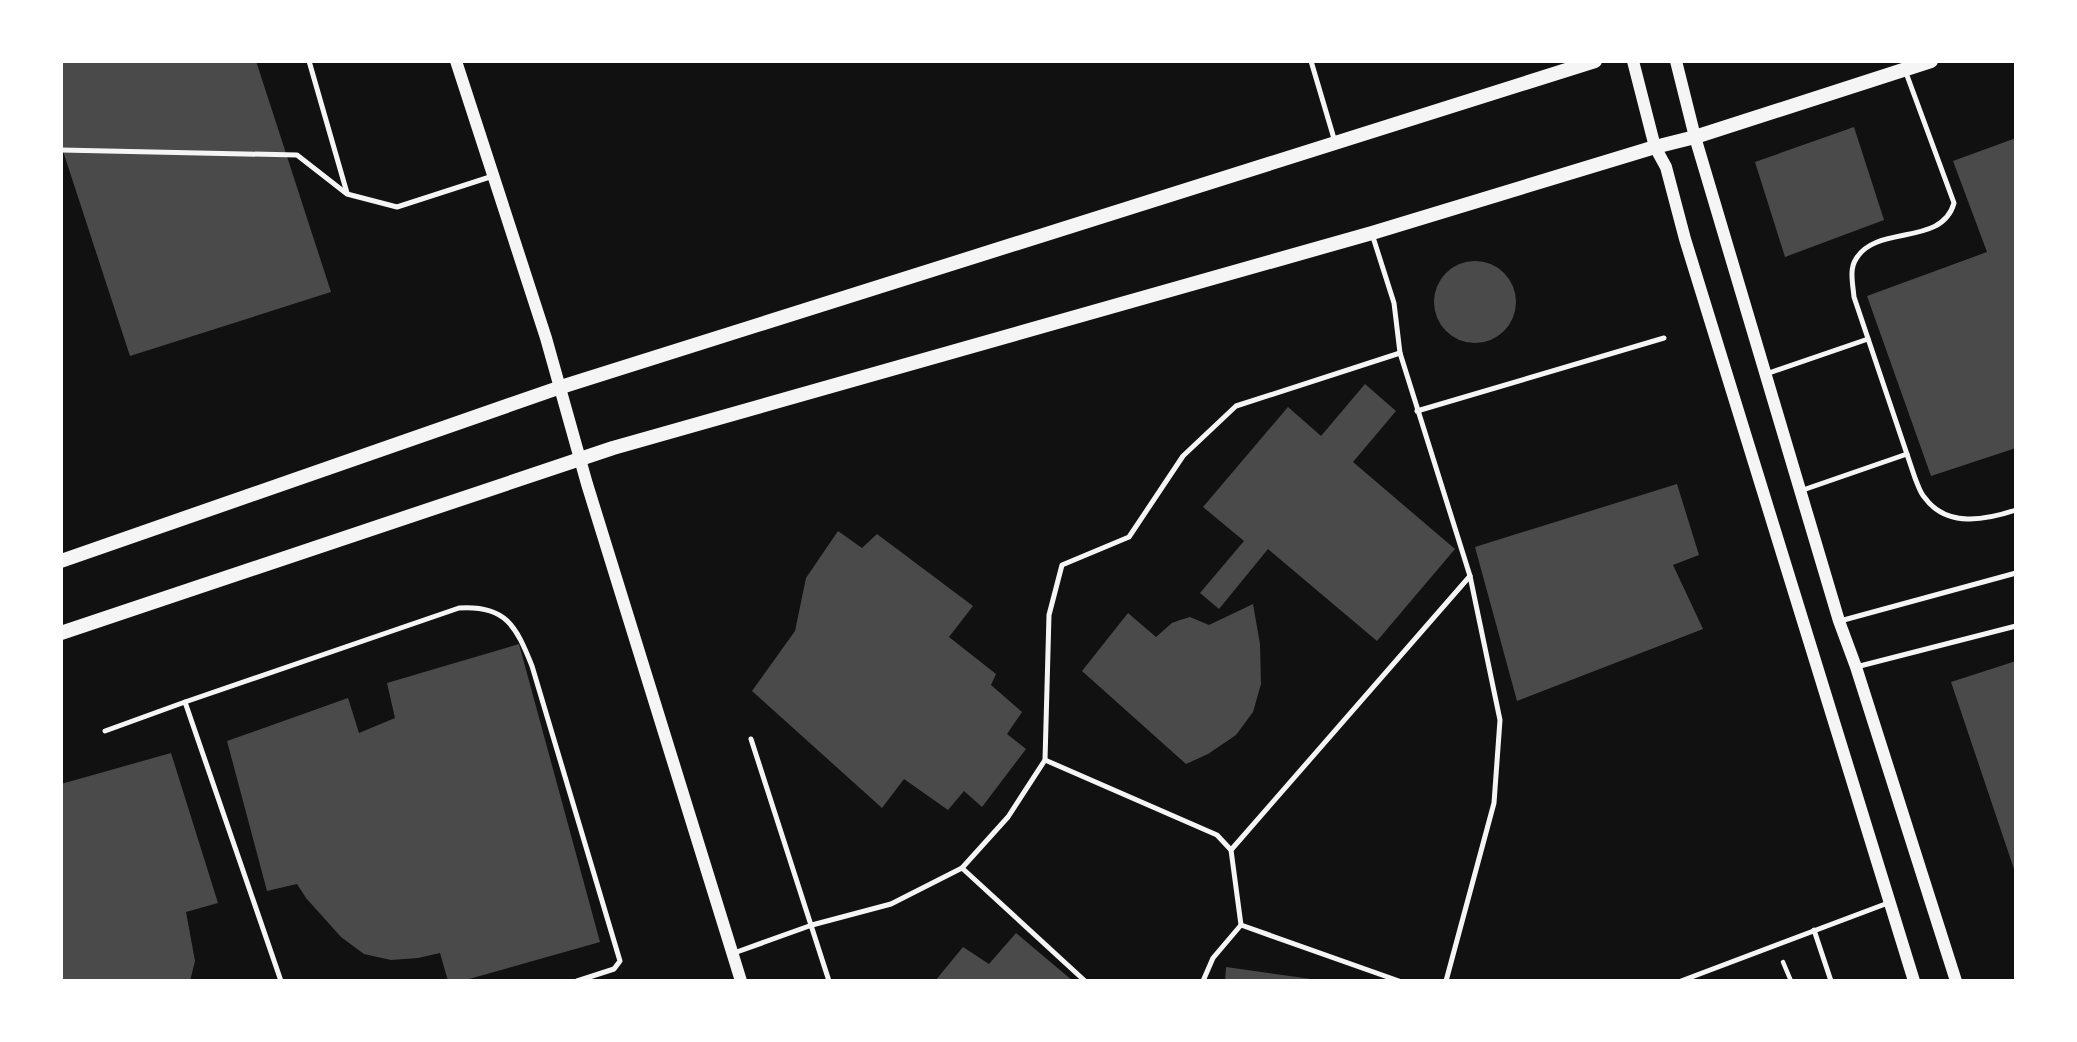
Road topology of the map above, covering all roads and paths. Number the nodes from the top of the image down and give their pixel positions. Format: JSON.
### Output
{"nodes":[{"id":1,"x":309,"y":61,"type":"edge"},
{"id":2,"x":456,"y":61,"type":"edge"},
{"id":3,"x":1311,"y":61,"type":"edge"},
{"id":4,"x":1595,"y":61,"type":"edge"},
{"id":5,"x":1633,"y":61,"type":"edge"},
{"id":6,"x":1676,"y":61,"type":"edge"},
{"id":7,"x":1931,"y":61,"type":"edge"},
{"id":8,"x":1905,"y":69,"type":"junction"},
{"id":9,"x":1695,"y":137,"type":"junction"},
{"id":10,"x":1335,"y":144,"type":"junction"},
{"id":11,"x":1655,"y":147,"type":"junction"},
{"id":12,"x":61,"y":150,"type":"edge"},
{"id":13,"x":493,"y":176,"type":"junction"},
{"id":14,"x":347,"y":194,"type":"junction"},
{"id":15,"x":1372,"y":233,"type":"junction"},
{"id":16,"x":1664,"y":338,"type":"dead end"},
{"id":17,"x":1868,"y":339,"type":"junction"},
{"id":18,"x":1400,"y":353,"type":"junction"},
{"id":19,"x":1766,"y":374,"type":"junction"},
{"id":20,"x":561,"y":387,"type":"junction"},
{"id":21,"x":1417,"y":411,"type":"junction"},
{"id":22,"x":1907,"y":454,"type":"junction"},
{"id":23,"x":580,"y":461,"type":"junction"},
{"id":24,"x":1800,"y":491,"type":"junction"},
{"id":25,"x":2016,"y":510,"type":"edge"},
{"id":26,"x":61,"y":561,"type":"edge"},
{"id":27,"x":2016,"y":573,"type":"edge"},
{"id":28,"x":1469,"y":576,"type":"junction"},
{"id":29,"x":1839,"y":621,"type":"junction"},
{"id":30,"x":2016,"y":626,"type":"edge"},
{"id":31,"x":61,"y":633,"type":"edge"},
{"id":32,"x":1856,"y":667,"type":"junction"},
{"id":33,"x":185,"y":702,"type":"junction"},
{"id":34,"x":105,"y":731,"type":"dead end"},
{"id":35,"x":751,"y":739,"type":"dead end"},
{"id":36,"x":1045,"y":760,"type":"junction"},
{"id":37,"x":1231,"y":850,"type":"junction"},
{"id":38,"x":962,"y":868,"type":"junction"},
{"id":39,"x":1889,"y":902,"type":"junction"},
{"id":40,"x":811,"y":925,"type":"junction"},
{"id":41,"x":1241,"y":925,"type":"junction"},
{"id":42,"x":1814,"y":930,"type":"junction"},
{"id":43,"x":731,"y":954,"type":"junction"},
{"id":44,"x":1783,"y":961,"type":"dead end"},
{"id":45,"x":281,"y":981,"type":"edge"},
{"id":46,"x":577,"y":981,"type":"edge"},
{"id":47,"x":741,"y":981,"type":"edge"},
{"id":48,"x":829,"y":981,"type":"edge"},
{"id":49,"x":1086,"y":981,"type":"edge"},
{"id":50,"x":1203,"y":981,"type":"edge"},
{"id":51,"x":1399,"y":981,"type":"edge"},
{"id":52,"x":1446,"y":981,"type":"edge"},
{"id":53,"x":1681,"y":981,"type":"edge"},
{"id":54,"x":1791,"y":981,"type":"edge"},
{"id":55,"x":1831,"y":981,"type":"edge"},
{"id":56,"x":1914,"y":981,"type":"edge"},
{"id":57,"x":1956,"y":981,"type":"edge"}],
"edges":[{"from":1,"to":14,"type":"lane"},
{"from":2,"to":13,"type":"street"},
{"from":3,"to":10,"type":"lane"},
{"from":4,"to":10,"type":"main road"},
{"from":5,"to":11,"type":"street"},
{"from":6,"to":9,"type":"street"},
{"from":7,"to":8,"type":"main road"},
{"from":8,"to":9,"type":"main road"},
{"from":8,"to":17,"type":"lane"},
{"from":9,"to":11,"type":"main road"},
{"from":9,"to":19,"type":"street"},
{"from":10,"to":20,"type":"main road"},
{"from":11,"to":15,"type":"main road"},
{"from":11,"to":39,"type":"street"},
{"from":12,"to":14,"type":"lane"},
{"from":13,"to":14,"type":"lane"},
{"from":13,"to":20,"type":"street"},
{"from":15,"to":18,"type":"lane"},
{"from":15,"to":23,"type":"main road"},
{"from":16,"to":21,"type":"lane"},
{"from":17,"to":19,"type":"lane"},
{"from":17,"to":22,"type":"lane"},
{"from":18,"to":21,"type":"lane"},
{"from":18,"to":36,"type":"lane"},
{"from":19,"to":24,"type":"street"},
{"from":20,"to":23,"type":"street"},
{"from":20,"to":26,"type":"main road"},
{"from":21,"to":28,"type":"lane"},
{"from":22,"to":24,"type":"lane"},
{"from":22,"to":25,"type":"lane"},
{"from":23,"to":31,"type":"main road"},
{"from":23,"to":43,"type":"street"},
{"from":24,"to":29,"type":"street"},
{"from":27,"to":29,"type":"lane"},
{"from":28,"to":37,"type":"lane"},
{"from":28,"to":52,"type":"lane"},
{"from":29,"to":32,"type":"street"},
{"from":30,"to":32,"type":"lane"},
{"from":32,"to":57,"type":"street"},
{"from":33,"to":34,"type":"lane"},
{"from":33,"to":45,"type":"lane"},
{"from":33,"to":46,"type":"lane"},
{"from":35,"to":40,"type":"lane"},
{"from":36,"to":37,"type":"lane"},
{"from":36,"to":38,"type":"lane"},
{"from":37,"to":41,"type":"lane"},
{"from":38,"to":40,"type":"lane"},
{"from":38,"to":49,"type":"lane"},
{"from":39,"to":42,"type":"lane"},
{"from":39,"to":56,"type":"street"},
{"from":40,"to":43,"type":"lane"},
{"from":40,"to":48,"type":"lane"},
{"from":41,"to":50,"type":"lane"},
{"from":41,"to":51,"type":"lane"},
{"from":42,"to":53,"type":"lane"},
{"from":42,"to":55,"type":"lane"},
{"from":43,"to":47,"type":"street"},
{"from":44,"to":54,"type":"path"}]}
